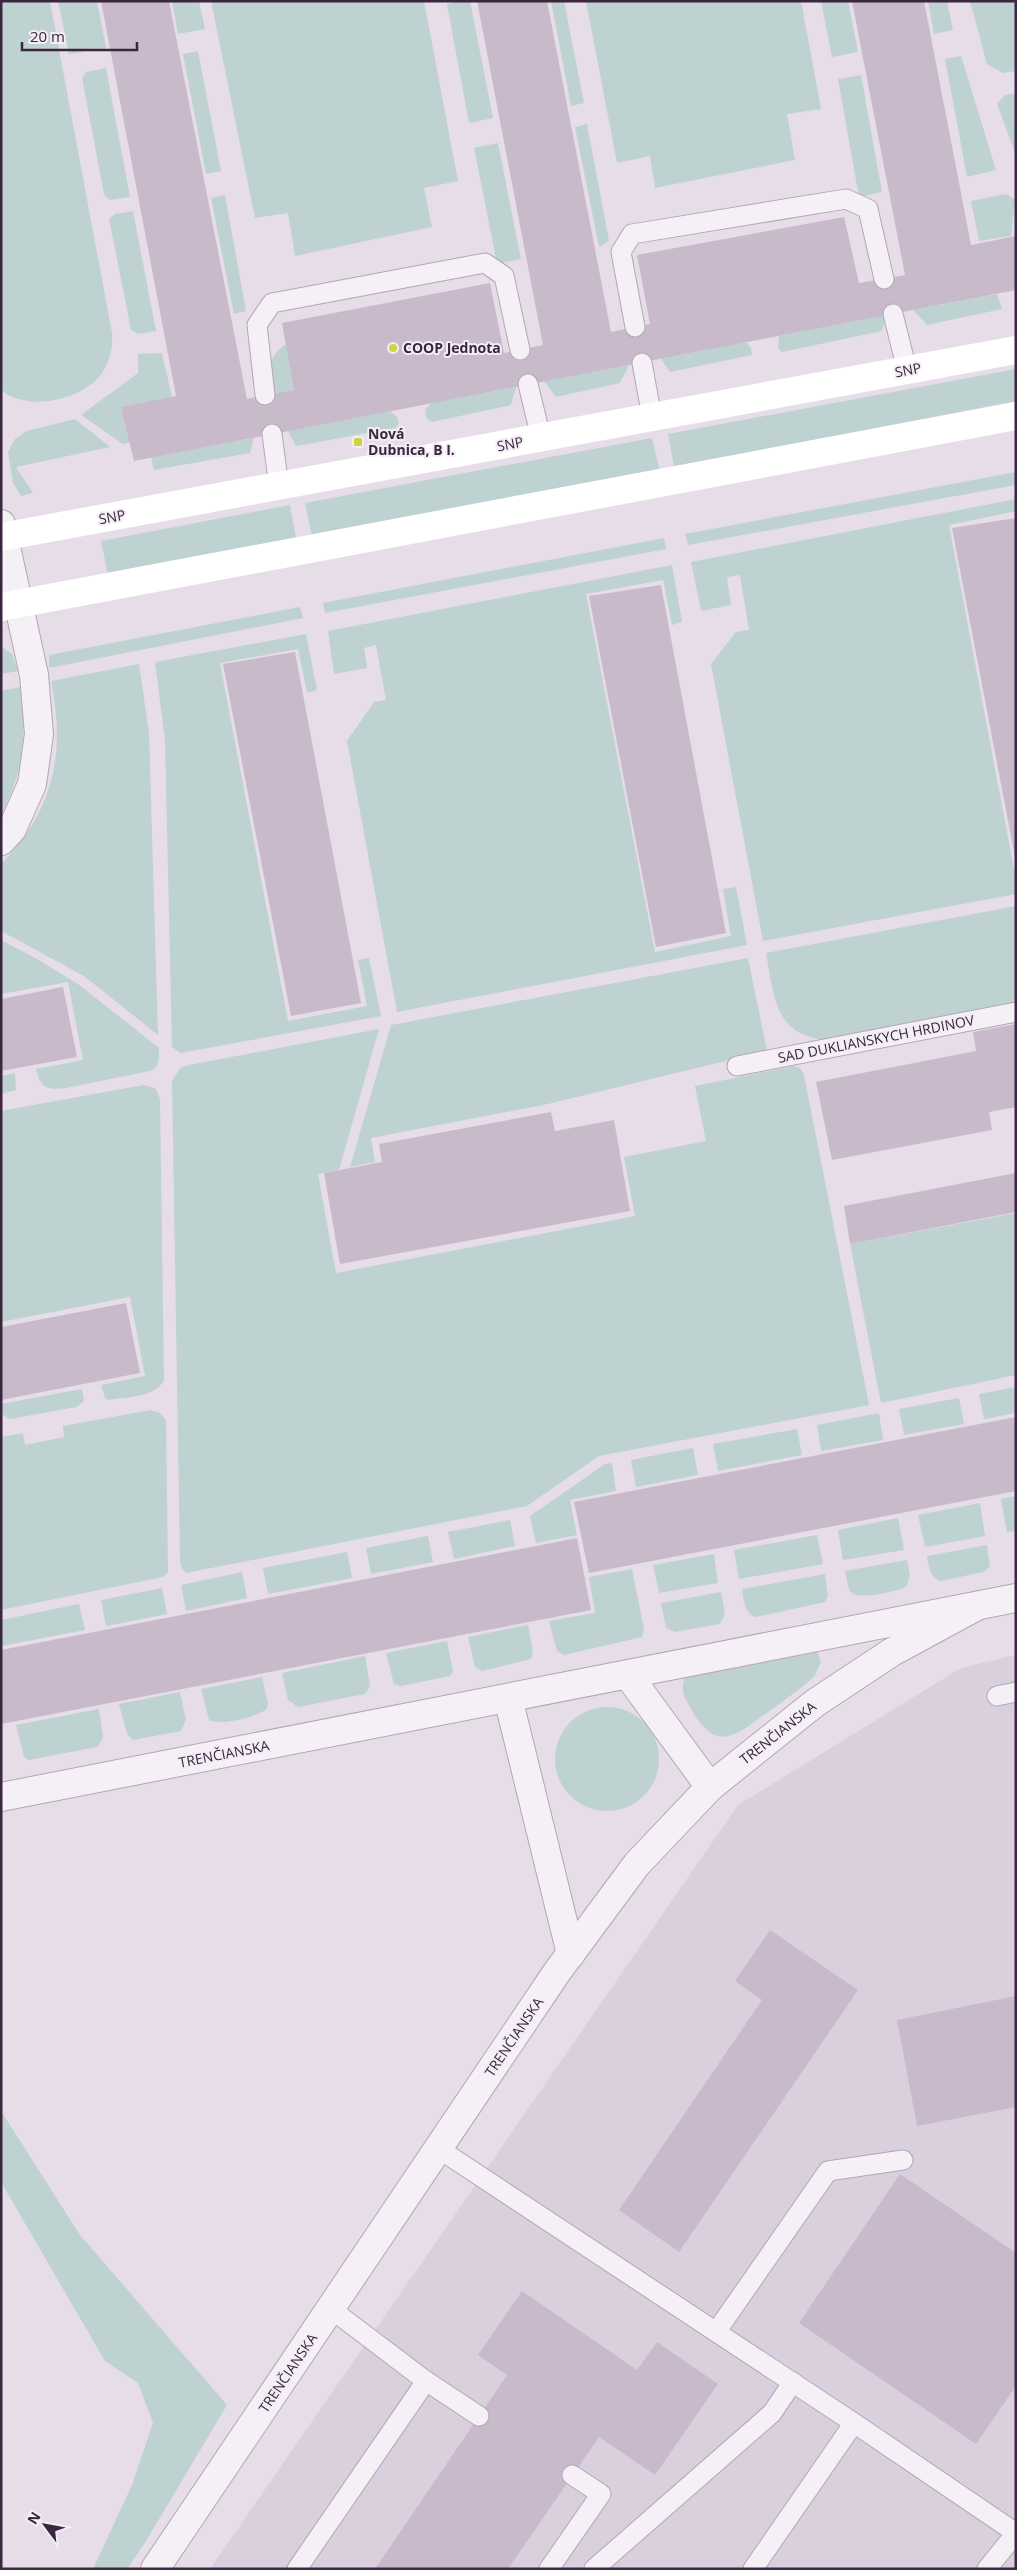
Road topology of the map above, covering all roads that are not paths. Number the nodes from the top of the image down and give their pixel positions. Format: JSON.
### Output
{"nodes":[{"id":1,"x":884,"y":279,"type":"dead end"},
{"id":2,"x":893,"y":314,"type":"dead end"},
{"id":3,"x":635,"y":327,"type":"dead end"},
{"id":4,"x":520,"y":350,"type":"dead end"},
{"id":5,"x":1016,"y":350,"type":"edge"},
{"id":6,"x":642,"y":363,"type":"dead end"},
{"id":7,"x":907,"y":370,"type":"junction"},
{"id":8,"x":528,"y":384,"type":"dead end"},
{"id":9,"x":265,"y":395,"type":"dead end"},
{"id":10,"x":1016,"y":416,"type":"edge"},
{"id":11,"x":652,"y":418,"type":"junction"},
{"id":12,"x":272,"y":434,"type":"dead end"},
{"id":13,"x":540,"y":438,"type":"junction"},
{"id":14,"x":279,"y":487,"type":"junction"},
{"id":15,"x":2,"y":532,"type":"edge"},
{"id":16,"x":10,"y":606,"type":"edge"},
{"id":17,"x":1,"y":841,"type":"edge"},
{"id":18,"x":1016,"y":1012,"type":"edge"},
{"id":19,"x":737,"y":1066,"type":"dead end"},
{"id":20,"x":1016,"y":1598,"type":"edge"},
{"id":21,"x":977,"y":1606,"type":"junction"},
{"id":22,"x":628,"y":1674,"type":"junction"},
{"id":23,"x":508,"y":1698,"type":"junction"},
{"id":24,"x":710,"y":1787,"type":"junction"},
{"id":25,"x":1,"y":1797,"type":"edge"},
{"id":26,"x":570,"y":1954,"type":"junction"},
{"id":27,"x":439,"y":2149,"type":"junction"},
{"id":28,"x":903,"y":2160,"type":"dead end"},
{"id":29,"x":331,"y":2309,"type":"junction"},
{"id":30,"x":716,"y":2332,"type":"junction"},
{"id":31,"x":426,"y":2381,"type":"junction"},
{"id":32,"x":793,"y":2382,"type":"junction"},
{"id":33,"x":480,"y":2416,"type":"dead end"},
{"id":34,"x":854,"y":2423,"type":"junction"},
{"id":35,"x":572,"y":2475,"type":"dead end"},
{"id":36,"x":155,"y":2569,"type":"edge"},
{"id":37,"x":297,"y":2569,"type":"edge"},
{"id":38,"x":549,"y":2569,"type":"edge"},
{"id":39,"x":594,"y":2569,"type":"edge"},
{"id":40,"x":752,"y":2569,"type":"edge"},
{"id":41,"x":987,"y":2569,"type":"edge"}],
"edges":[{"from":1,"to":3,"type":"lane"},
{"from":2,"to":7,"type":"lane"},
{"from":4,"to":9,"type":"lane"},
{"from":5,"to":7,"type":"street","name":"SNP"},
{"from":6,"to":11,"type":"lane"},
{"from":7,"to":11,"type":"street","name":"SNP"},
{"from":8,"to":13,"type":"lane"},
{"from":10,"to":16,"type":"street"},
{"from":11,"to":13,"type":"street","name":"SNP"},
{"from":12,"to":14,"type":"lane"},
{"from":13,"to":14,"type":"street","name":"SNP"},
{"from":14,"to":15,"type":"street","name":"SNP"},
{"from":15,"to":16,"type":"street","name":"SNP"},
{"from":16,"to":17,"type":"street","name":"SNP"},
{"from":18,"to":19,"type":"lane","name":"SAD DUKLIANSKYCH HRDINOV"},
{"from":20,"to":21,"type":"street","name":"TRENČIANSKA"},
{"from":21,"to":22,"type":"street","name":"TRENČIANSKA"},
{"from":21,"to":24,"type":"street","name":"TRENČIANSKA"},
{"from":22,"to":23,"type":"street","name":"TRENČIANSKA"},
{"from":22,"to":24,"type":"street"},
{"from":23,"to":25,"type":"street","name":"TRENČIANSKA"},
{"from":23,"to":26,"type":"street"},
{"from":24,"to":26,"type":"street","name":"TRENČIANSKA"},
{"from":26,"to":27,"type":"street","name":"TRENČIANSKA"},
{"from":27,"to":29,"type":"street","name":"TRENČIANSKA"},
{"from":27,"to":30,"type":"lane"},
{"from":28,"to":30,"type":"lane"},
{"from":29,"to":31,"type":"lane"},
{"from":29,"to":36,"type":"street","name":"TRENČIANSKA"},
{"from":30,"to":32,"type":"lane"},
{"from":31,"to":33,"type":"lane"},
{"from":31,"to":37,"type":"lane"},
{"from":32,"to":34,"type":"lane"},
{"from":32,"to":39,"type":"lane"},
{"from":34,"to":40,"type":"lane"},
{"from":34,"to":41,"type":"lane"},
{"from":35,"to":38,"type":"lane"}]}
